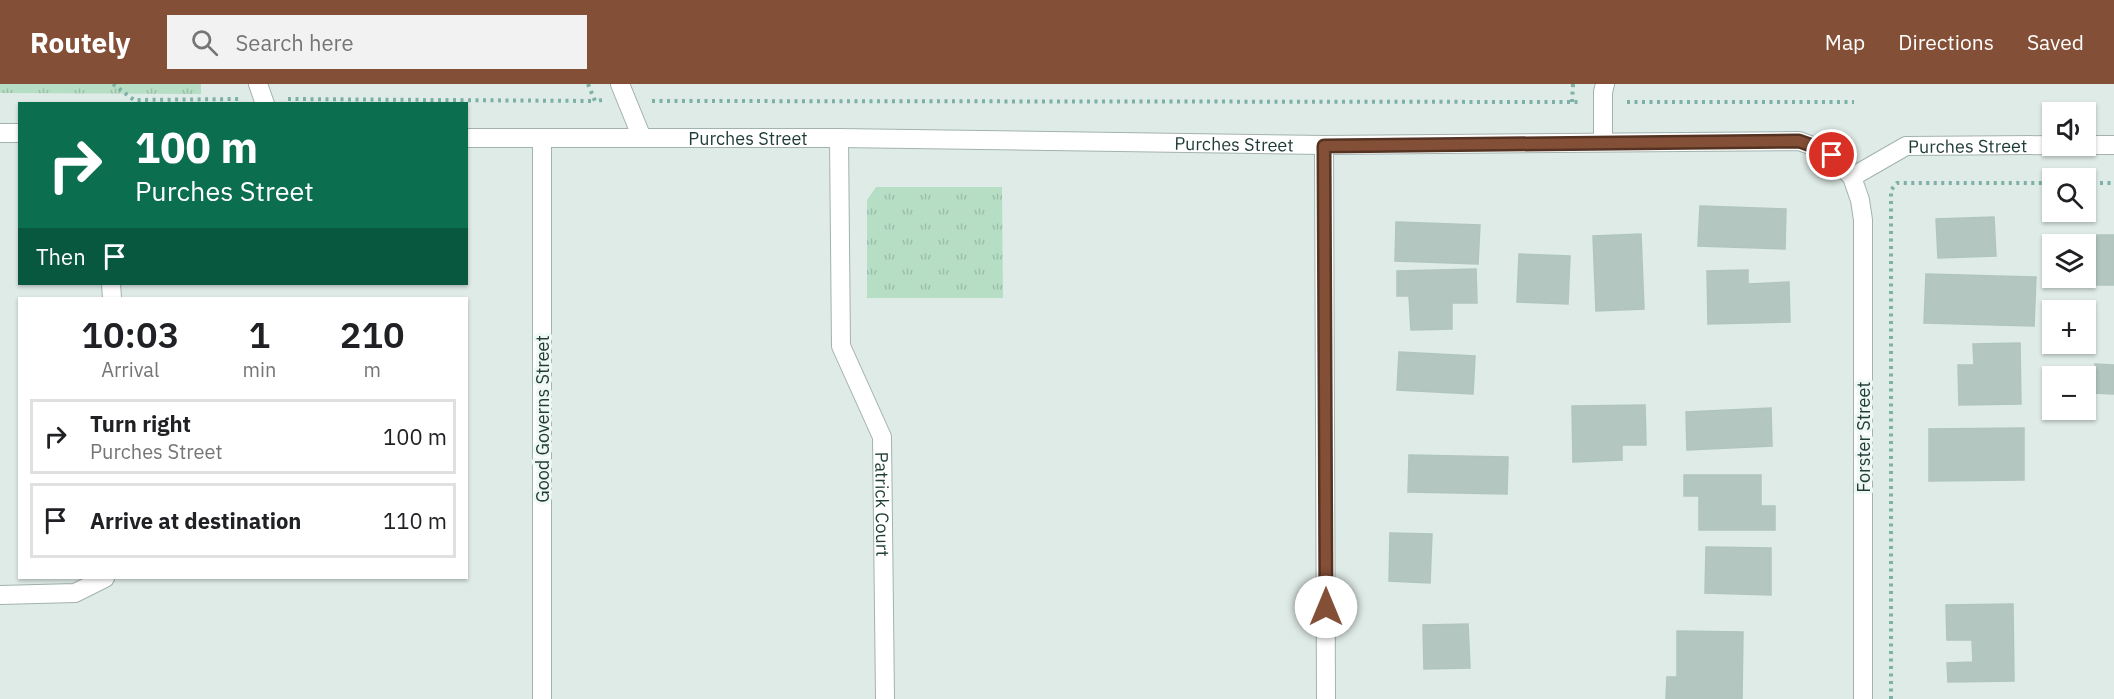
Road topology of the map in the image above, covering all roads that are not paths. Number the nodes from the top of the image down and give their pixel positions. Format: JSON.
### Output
{"nodes":[{"id":1,"x":623,"y":92,"type":"edge"},
{"id":2,"x":1604,"y":93,"type":"edge"},
{"id":3,"x":0,"y":133,"type":"edge"},
{"id":4,"x":18,"y":133,"type":"edge"},
{"id":5,"x":468,"y":138,"type":"edge"},
{"id":6,"x":642,"y":138,"type":"junction"},
{"id":7,"x":839,"y":138,"type":"junction"},
{"id":8,"x":542,"y":139,"type":"junction"},
{"id":9,"x":1603,"y":142,"type":"junction"},
{"id":10,"x":2042,"y":145,"type":"edge"},
{"id":11,"x":2096,"y":145,"type":"edge"},
{"id":12,"x":2114,"y":145,"type":"edge"},
{"id":13,"x":1324,"y":146,"type":"junction"},
{"id":14,"x":1852,"y":177,"type":"junction"},
{"id":15,"x":103,"y":579,"type":"edge"},
{"id":16,"x":0,"y":595,"type":"edge"},
{"id":17,"x":542,"y":699,"type":"edge"},
{"id":18,"x":885,"y":699,"type":"edge"},
{"id":19,"x":1326,"y":699,"type":"edge"},
{"id":20,"x":1863,"y":699,"type":"edge"}],
"edges":[{"from":1,"to":6,"type":"street"},
{"from":2,"to":9,"type":"street"},
{"from":3,"to":4,"type":"street"},
{"from":5,"to":8,"type":"street","name":"Purches Street"},
{"from":6,"to":7,"type":"street","name":"Purches Street"},
{"from":6,"to":8,"type":"street","name":"Purches Street"},
{"from":7,"to":13,"type":"street","name":"Purches Street"},
{"from":7,"to":18,"type":"street","name":"Patrick Court"},
{"from":8,"to":17,"type":"street","name":"Good Governs Street"},
{"from":9,"to":13,"type":"street","name":"Purches Street"},
{"from":9,"to":14,"type":"street","name":"Purches Street"},
{"from":10,"to":14,"type":"street","name":"Purches Street"},
{"from":11,"to":12,"type":"street"},
{"from":13,"to":19,"type":"street"},
{"from":14,"to":20,"type":"street","name":"Forster Street"},
{"from":15,"to":16,"type":"street"}]}
